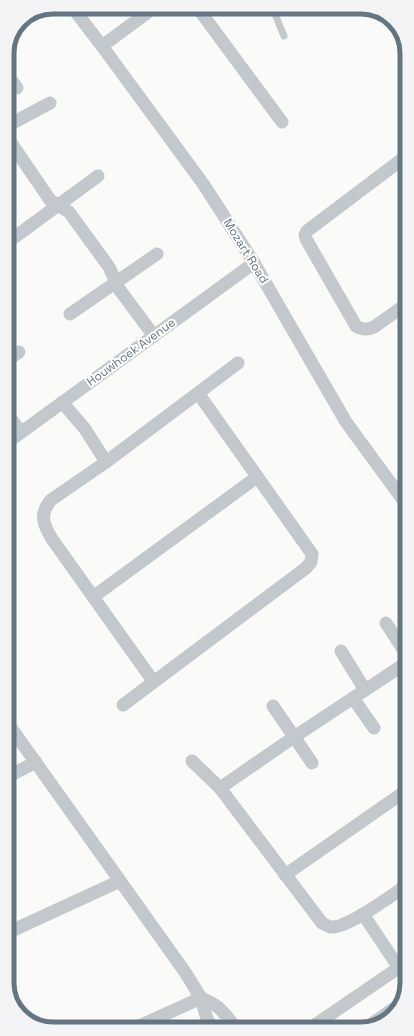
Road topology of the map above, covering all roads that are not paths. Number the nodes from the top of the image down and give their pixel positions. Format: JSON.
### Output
{"nodes":[{"id":1,"x":77,"y":14,"type":"edge"},
{"id":2,"x":145,"y":14,"type":"edge"},
{"id":3,"x":202,"y":14,"type":"edge"},
{"id":4,"x":275,"y":14,"type":"edge"},
{"id":5,"x":284,"y":36,"type":"dead end"},
{"id":6,"x":102,"y":46,"type":"junction"},
{"id":7,"x":14,"y":84,"type":"edge"},
{"id":8,"x":17,"y":88,"type":"dead end"},
{"id":9,"x":50,"y":103,"type":"dead end"},
{"id":10,"x":14,"y":122,"type":"edge"},
{"id":11,"x":282,"y":122,"type":"dead end"},
{"id":12,"x":14,"y":147,"type":"edge"},
{"id":13,"x":400,"y":161,"type":"edge"},
{"id":14,"x":98,"y":176,"type":"dead end"},
{"id":15,"x":58,"y":205,"type":"junction"},
{"id":16,"x":14,"y":238,"type":"edge"},
{"id":17,"x":156,"y":254,"type":"dead end"},
{"id":18,"x":254,"y":263,"type":"junction"},
{"id":19,"x":116,"y":282,"type":"junction"},
{"id":20,"x":400,"y":309,"type":"edge"},
{"id":21,"x":70,"y":314,"type":"dead end"},
{"id":22,"x":154,"y":336,"type":"junction"},
{"id":23,"x":19,"y":352,"type":"dead end"},
{"id":24,"x":14,"y":356,"type":"edge"},
{"id":25,"x":238,"y":363,"type":"dead end"},
{"id":26,"x":198,"y":393,"type":"junction"},
{"id":27,"x":62,"y":402,"type":"junction"},
{"id":28,"x":14,"y":423,"type":"edge"},
{"id":29,"x":21,"y":432,"type":"junction"},
{"id":30,"x":14,"y":437,"type":"edge"},
{"id":31,"x":106,"y":462,"type":"junction"},
{"id":32,"x":256,"y":477,"type":"junction"},
{"id":33,"x":400,"y":496,"type":"edge"},
{"id":34,"x":93,"y":597,"type":"junction"},
{"id":35,"x":386,"y":623,"type":"dead end"},
{"id":36,"x":400,"y":645,"type":"edge"},
{"id":37,"x":341,"y":651,"type":"dead end"},
{"id":38,"x":400,"y":667,"type":"edge"},
{"id":39,"x":153,"y":681,"type":"junction"},
{"id":40,"x":365,"y":690,"type":"junction"},
{"id":41,"x":353,"y":698,"type":"junction"},
{"id":42,"x":123,"y":705,"type":"dead end"},
{"id":43,"x":274,"y":706,"type":"dead end"},
{"id":44,"x":374,"y":728,"type":"dead end"},
{"id":45,"x":14,"y":731,"type":"edge"},
{"id":46,"x":294,"y":737,"type":"junction"},
{"id":47,"x":192,"y":761,"type":"dead end"},
{"id":48,"x":36,"y":762,"type":"junction"},
{"id":49,"x":312,"y":763,"type":"dead end"},
{"id":50,"x":14,"y":773,"type":"edge"},
{"id":51,"x":220,"y":788,"type":"junction"},
{"id":52,"x":400,"y":794,"type":"edge"},
{"id":53,"x":285,"y":875,"type":"junction"},
{"id":54,"x":120,"y":881,"type":"junction"},
{"id":55,"x":400,"y":890,"type":"edge"},
{"id":56,"x":363,"y":914,"type":"junction"},
{"id":57,"x":14,"y":930,"type":"edge"},
{"id":58,"x":400,"y":961,"type":"edge"},
{"id":59,"x":400,"y":967,"type":"edge"},
{"id":60,"x":201,"y":998,"type":"junction"},
{"id":61,"x":393,"y":1006,"type":"edge"},
{"id":62,"x":371,"y":1021,"type":"edge"},
{"id":63,"x":148,"y":1022,"type":"edge"},
{"id":64,"x":209,"y":1022,"type":"edge"},
{"id":65,"x":231,"y":1022,"type":"edge"},
{"id":66,"x":319,"y":1022,"type":"edge"}],
"edges":[{"from":1,"to":6,"type":"street","name":"Mozart Road"},
{"from":2,"to":6,"type":"street"},
{"from":3,"to":11,"type":"street"},
{"from":4,"to":5,"type":"lane"},
{"from":6,"to":18,"type":"street","name":"Mozart Road"},
{"from":7,"to":8,"type":"street"},
{"from":9,"to":10,"type":"street"},
{"from":12,"to":15,"type":"street"},
{"from":13,"to":20,"type":"street"},
{"from":14,"to":15,"type":"street"},
{"from":15,"to":16,"type":"street"},
{"from":15,"to":19,"type":"street"},
{"from":17,"to":19,"type":"street"},
{"from":18,"to":22,"type":"street","name":"Houwhoek Avenue"},
{"from":18,"to":33,"type":"street","name":"Mozart Road"},
{"from":19,"to":21,"type":"street"},
{"from":19,"to":22,"type":"street"},
{"from":22,"to":27,"type":"street","name":"Houwhoek Avenue"},
{"from":23,"to":24,"type":"street"},
{"from":25,"to":26,"type":"street"},
{"from":26,"to":31,"type":"street"},
{"from":26,"to":32,"type":"street"},
{"from":27,"to":29,"type":"street","name":"Houwhoek Avenue"},
{"from":27,"to":31,"type":"street"},
{"from":28,"to":29,"type":"street"},
{"from":29,"to":30,"type":"street","name":"Houwhoek Avenue"},
{"from":31,"to":34,"type":"street"},
{"from":32,"to":34,"type":"street"},
{"from":32,"to":39,"type":"street"},
{"from":34,"to":39,"type":"street"},
{"from":35,"to":36,"type":"street"},
{"from":37,"to":40,"type":"street"},
{"from":38,"to":40,"type":"street"},
{"from":39,"to":42,"type":"street"},
{"from":40,"to":41,"type":"street"},
{"from":41,"to":44,"type":"street"},
{"from":41,"to":46,"type":"street"},
{"from":43,"to":46,"type":"street"},
{"from":45,"to":48,"type":"street"},
{"from":46,"to":49,"type":"street"},
{"from":46,"to":51,"type":"street"},
{"from":47,"to":51,"type":"street"},
{"from":48,"to":50,"type":"street"},
{"from":48,"to":54,"type":"street"},
{"from":51,"to":53,"type":"street"},
{"from":52,"to":53,"type":"street"},
{"from":53,"to":56,"type":"street"},
{"from":54,"to":57,"type":"street"},
{"from":54,"to":60,"type":"street"},
{"from":55,"to":56,"type":"street"},
{"from":56,"to":58,"type":"street"},
{"from":59,"to":66,"type":"street"},
{"from":60,"to":63,"type":"street"},
{"from":60,"to":64,"type":"street"},
{"from":60,"to":65,"type":"street"},
{"from":61,"to":62,"type":"lane"}]}
